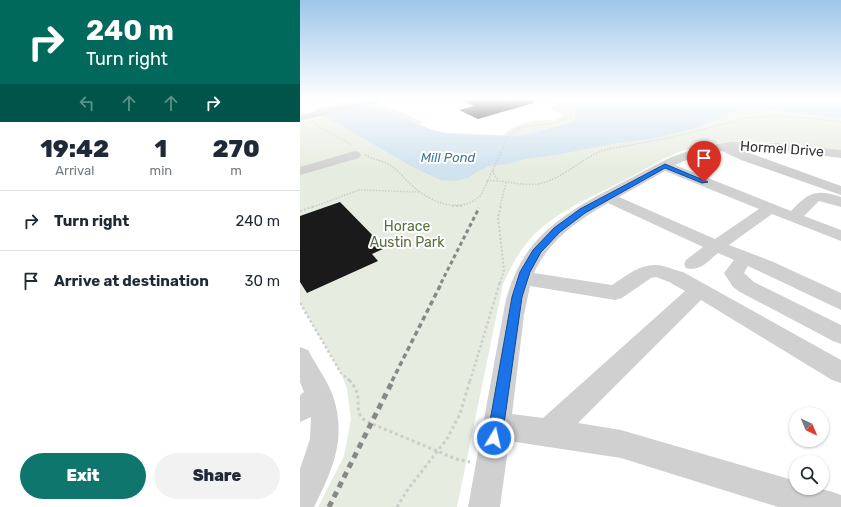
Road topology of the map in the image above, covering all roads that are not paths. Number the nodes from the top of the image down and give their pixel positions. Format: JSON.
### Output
{"nodes":[{"id":1,"x":723,"y":147,"type":"junction"},
{"id":2,"x":841,"y":154,"type":"edge"},
{"id":3,"x":355,"y":155,"type":"dead end"},
{"id":4,"x":665,"y":166,"type":"junction"},
{"id":5,"x":300,"y":171,"type":"edge"},
{"id":6,"x":841,"y":190,"type":"edge"},
{"id":7,"x":607,"y":198,"type":"junction"},
{"id":8,"x":841,"y":202,"type":"edge"},
{"id":9,"x":771,"y":208,"type":"junction"},
{"id":10,"x":794,"y":217,"type":"junction"},
{"id":11,"x":841,"y":236,"type":"edge"},
{"id":12,"x":716,"y":246,"type":"junction"},
{"id":13,"x":745,"y":257,"type":"junction"},
{"id":14,"x":693,"y":264,"type":"dead end"},
{"id":15,"x":522,"y":278,"type":"junction"},
{"id":16,"x":699,"y":290,"type":"junction"},
{"id":17,"x":841,"y":302,"type":"edge"},
{"id":18,"x":841,"y":335,"type":"edge"},
{"id":19,"x":300,"y":358,"type":"edge"},
{"id":20,"x":841,"y":372,"type":"edge"},
{"id":21,"x":310,"y":403,"type":"edge"},
{"id":22,"x":496,"y":425,"type":"junction"},
{"id":23,"x":548,"y":433,"type":"junction"},
{"id":24,"x":301,"y":499,"type":"edge"},
{"id":25,"x":484,"y":507,"type":"edge"},
{"id":26,"x":831,"y":507,"type":"edge"}],
"edges":[{"from":1,"to":2,"type":"street","name":"Hormel Drive"},
{"from":1,"to":4,"type":"street","name":"Hormel Drive"},
{"from":1,"to":6,"type":"street"},
{"from":3,"to":5,"type":"street"},
{"from":4,"to":7,"type":"street","name":"Hormel Drive"},
{"from":4,"to":9,"type":"street"},
{"from":7,"to":12,"type":"street"},
{"from":7,"to":15,"type":"street","name":"Hormel Drive"},
{"from":8,"to":10,"type":"street"},
{"from":9,"to":10,"type":"street"},
{"from":9,"to":12,"type":"street"},
{"from":10,"to":11,"type":"street"},
{"from":12,"to":13,"type":"street"},
{"from":12,"to":14,"type":"street"},
{"from":13,"to":17,"type":"street"},
{"from":13,"to":18,"type":"street"},
{"from":15,"to":16,"type":"street"},
{"from":15,"to":22,"type":"street","name":"Hormel Drive"},
{"from":16,"to":20,"type":"street"},
{"from":16,"to":23,"type":"street"},
{"from":19,"to":21,"type":"street"},
{"from":21,"to":24,"type":"street"},
{"from":22,"to":23,"type":"street"},
{"from":22,"to":25,"type":"street","name":"Hormel Drive"},
{"from":23,"to":26,"type":"street"}]}
